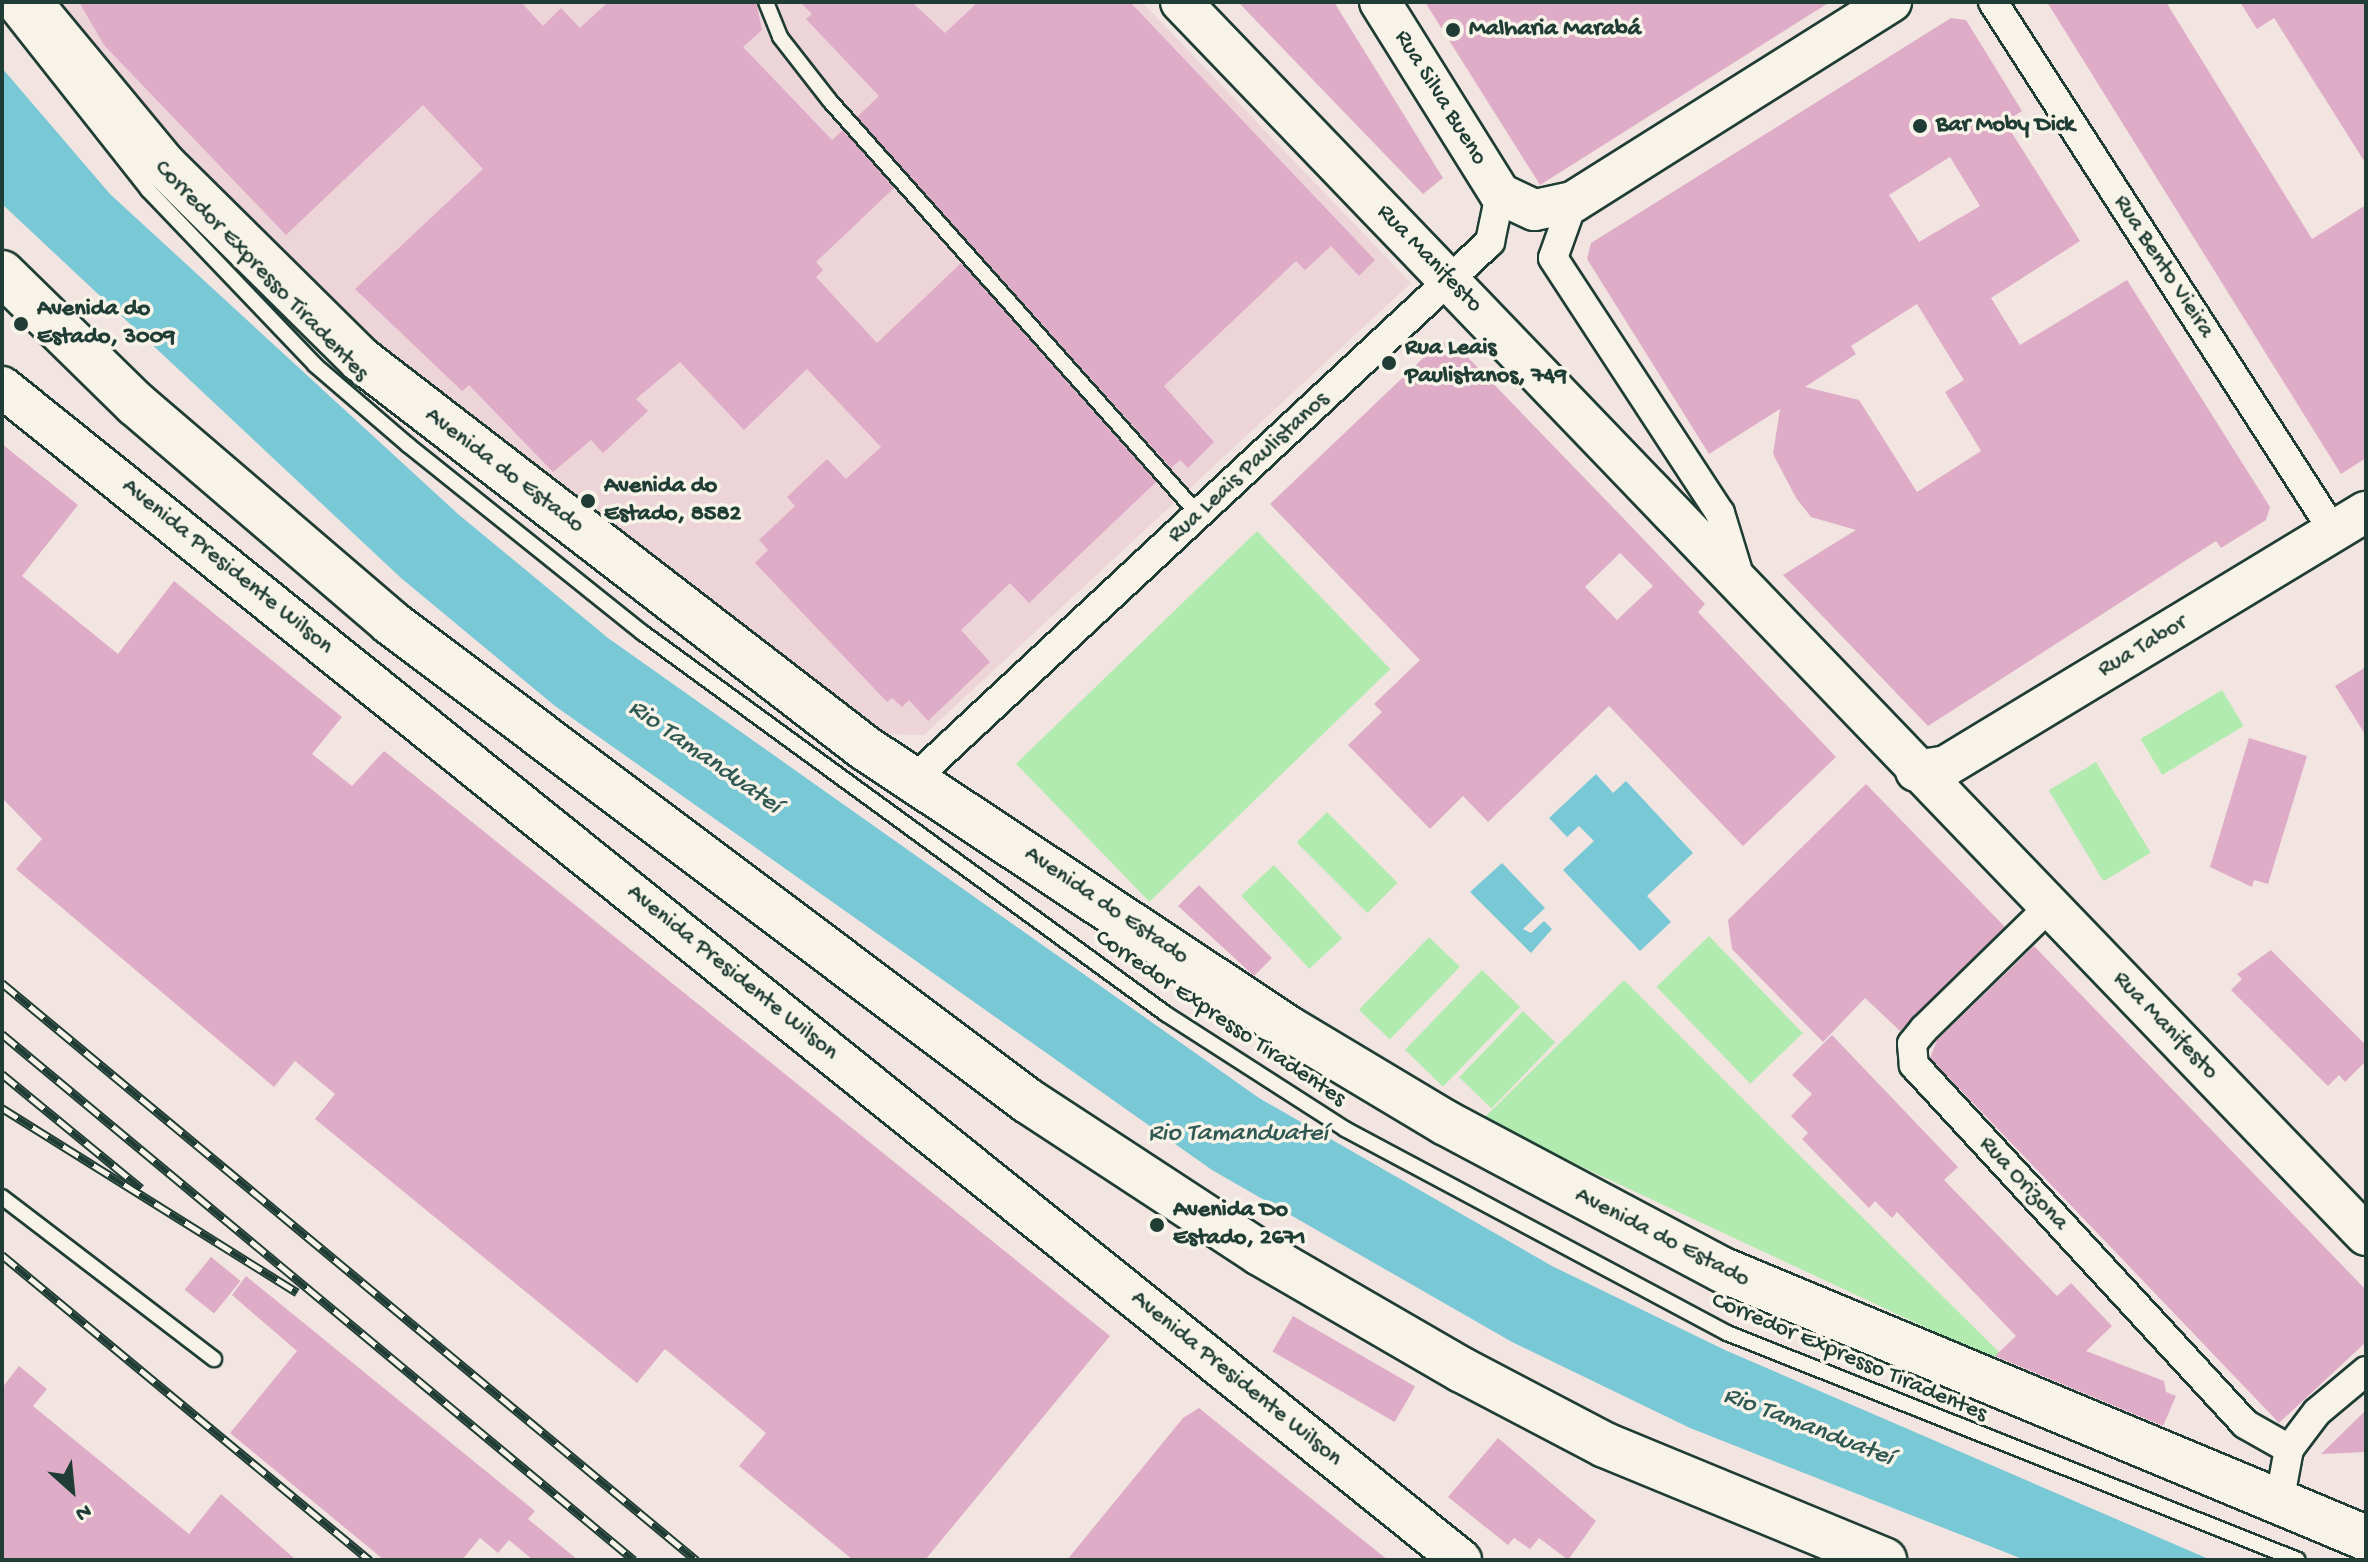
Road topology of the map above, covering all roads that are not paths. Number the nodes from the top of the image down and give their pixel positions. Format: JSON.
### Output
{"nodes":[{"id":1,"x":29,"y":2,"type":"edge"},
{"id":2,"x":766,"y":2,"type":"edge"},
{"id":3,"x":1181,"y":2,"type":"edge"},
{"id":4,"x":1380,"y":2,"type":"edge"},
{"id":5,"x":1891,"y":2,"type":"edge"},
{"id":6,"x":1993,"y":2,"type":"edge"},
{"id":7,"x":2,"y":5,"type":"edge"},
{"id":8,"x":1500,"y":194,"type":"junction"},
{"id":9,"x":1573,"y":202,"type":"junction"},
{"id":10,"x":2,"y":273,"type":"edge"},
{"id":11,"x":1448,"y":279,"type":"junction"},
{"id":12,"x":2,"y":387,"type":"edge"},
{"id":13,"x":1199,"y":515,"type":"junction"},
{"id":14,"x":2350,"y":522,"type":"edge"},
{"id":15,"x":1743,"y":586,"type":"junction"},
{"id":16,"x":1955,"y":761,"type":"junction"},
{"id":17,"x":1916,"y":771,"type":"junction"},
{"id":18,"x":913,"y":780,"type":"junction"},
{"id":19,"x":1963,"y":818,"type":"junction"},
{"id":20,"x":2049,"y":907,"type":"junction"},
{"id":21,"x":2,"y":1197,"type":"edge"},
{"id":22,"x":2366,"y":1235,"type":"edge"},
{"id":23,"x":214,"y":1359,"type":"dead end"},
{"id":24,"x":2366,"y":1371,"type":"edge"},
{"id":25,"x":2289,"y":1449,"type":"junction"},
{"id":26,"x":2279,"y":1503,"type":"junction"},
{"id":27,"x":2366,"y":1538,"type":"edge"},
{"id":28,"x":1461,"y":1560,"type":"edge"},
{"id":29,"x":1884,"y":1560,"type":"edge"},
{"id":30,"x":2298,"y":1560,"type":"edge"}],
"edges":[{"from":1,"to":18,"type":"highway","name":"Avenida do Estado"},
{"from":2,"to":13,"type":"lane"},
{"from":3,"to":11,"type":"main road","name":"Rua Manifesto"},
{"from":4,"to":8,"type":"main road","name":"Rua Silva Bueno"},
{"from":5,"to":9,"type":"main road"},
{"from":6,"to":14,"type":"street","name":"Rua Bento Vieira"},
{"from":7,"to":30,"type":"lane","name":"Corredor Expresso Tiradentes"},
{"from":8,"to":9,"type":"main road"},
{"from":8,"to":11,"type":"street","name":"Rua Leais Paulistanos"},
{"from":9,"to":15,"type":"street","name":"Rua Manifesto"},
{"from":10,"to":29,"type":"highway"},
{"from":11,"to":13,"type":"street","name":"Rua Leais Paulistanos"},
{"from":11,"to":15,"type":"main road","name":"Rua Manifesto"},
{"from":12,"to":28,"type":"main road","name":"Avenida Presidente Wilson"},
{"from":13,"to":18,"type":"street","name":"Rua Leais Paulistanos"},
{"from":14,"to":16,"type":"main road","name":"Rua Tabor"},
{"from":15,"to":17,"type":"main road","name":"Rua Manifesto"},
{"from":16,"to":17,"type":"main road","name":"Rua Tabor"},
{"from":16,"to":19,"type":"main road"},
{"from":17,"to":19,"type":"main road","name":"Rua Manifesto"},
{"from":18,"to":26,"type":"highway","name":"Avenida do Estado"},
{"from":19,"to":20,"type":"main road","name":"Rua Manifesto"},
{"from":20,"to":22,"type":"main road","name":"Rua Manifesto"},
{"from":20,"to":25,"type":"street","name":"Rua Orizona"},
{"from":21,"to":23,"type":"lane"},
{"from":24,"to":25,"type":"street"},
{"from":25,"to":26,"type":"street"},
{"from":26,"to":27,"type":"highway","name":"Avenida do Estado"}]}
